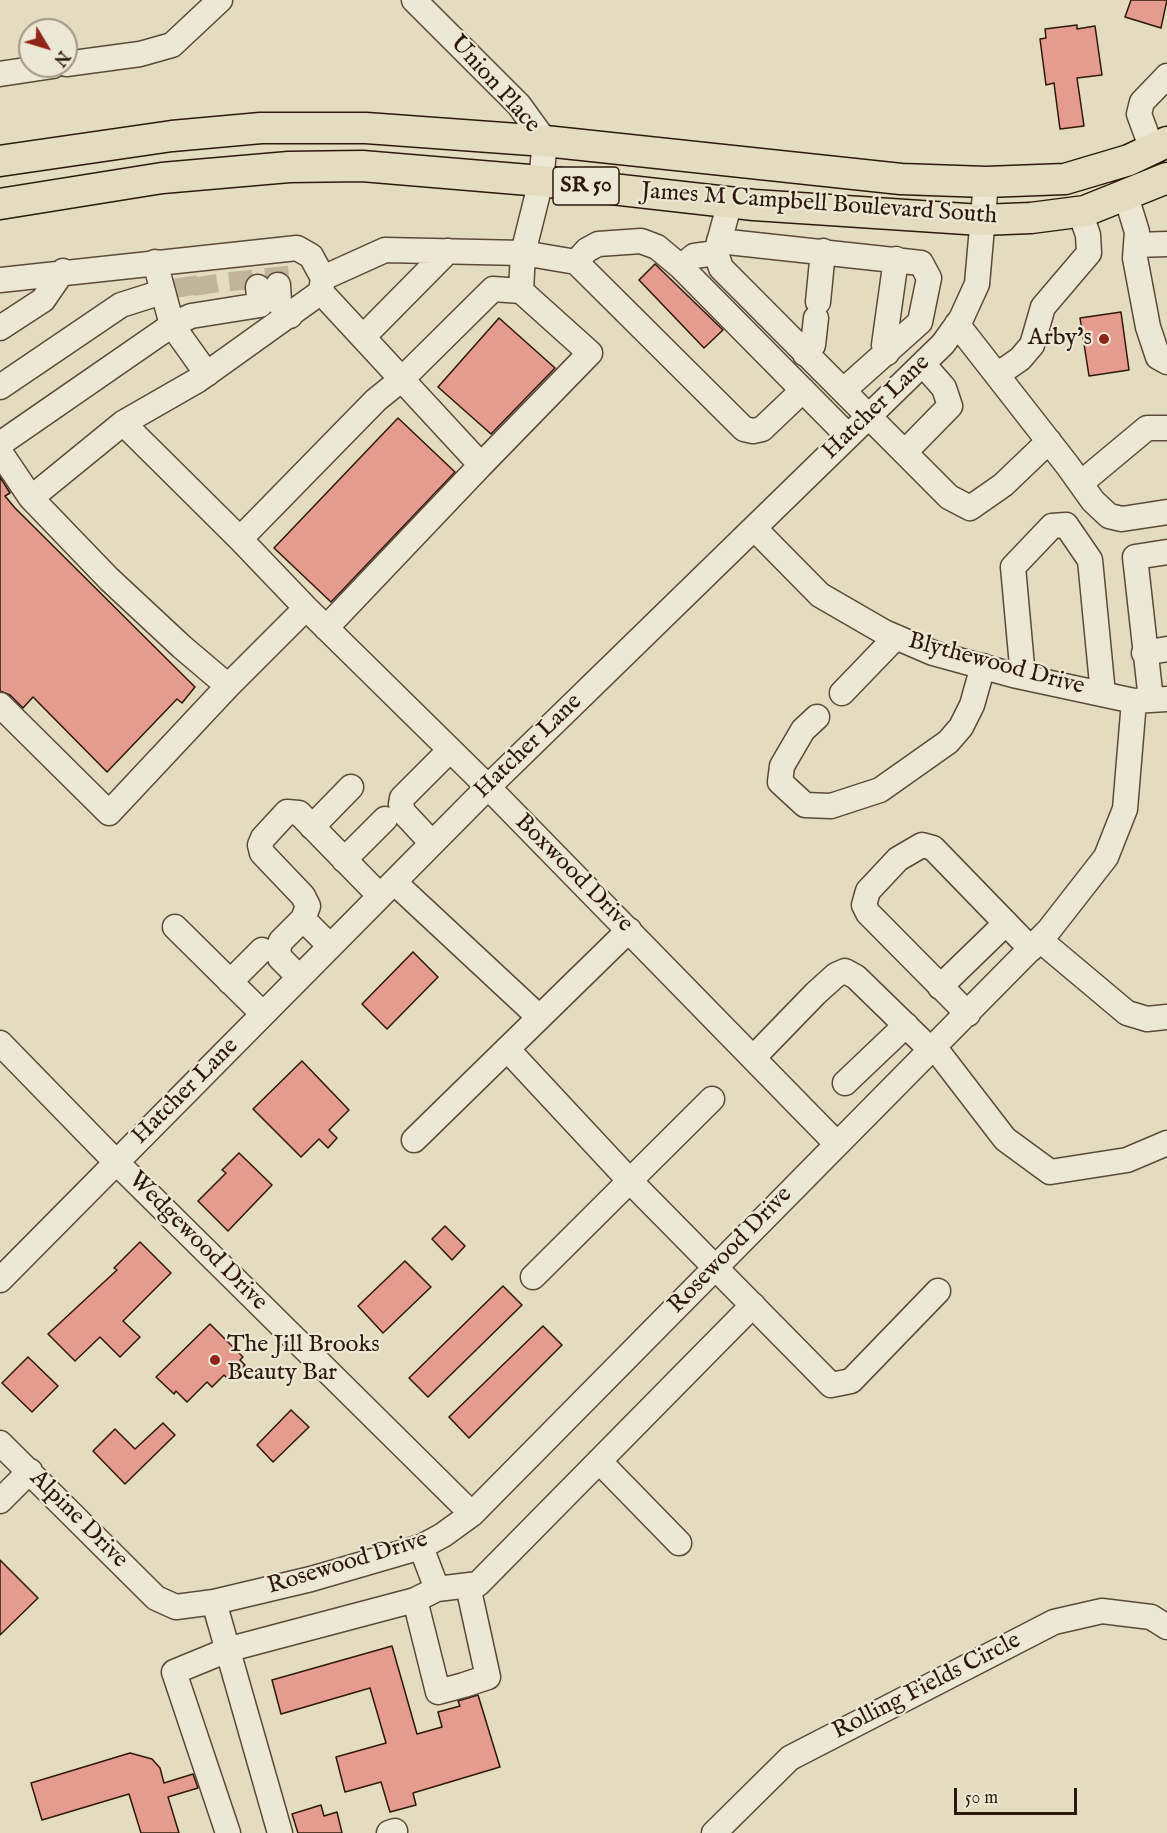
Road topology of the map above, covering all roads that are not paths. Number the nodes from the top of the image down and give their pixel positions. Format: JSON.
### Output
{"nodes":[{"id":1,"x":220,"y":0,"type":"edge"},
{"id":2,"x":414,"y":0,"type":"edge"},
{"id":3,"x":78,"y":62,"type":"edge"},
{"id":4,"x":18,"y":71,"type":"edge"},
{"id":5,"x":0,"y":74,"type":"edge"},
{"id":6,"x":1167,"y":76,"type":"edge"},
{"id":7,"x":545,"y":141,"type":"junction"},
{"id":8,"x":1159,"y":146,"type":"edge"},
{"id":9,"x":0,"y":161,"type":"edge"},
{"id":10,"x":541,"y":181,"type":"junction"},
{"id":11,"x":986,"y":182,"type":"junction"},
{"id":12,"x":1152,"y":187,"type":"edge"},
{"id":13,"x":730,"y":202,"type":"junction"},
{"id":14,"x":0,"y":204,"type":"edge"},
{"id":15,"x":1080,"y":212,"type":"junction"},
{"id":16,"x":981,"y":220,"type":"junction"},
{"id":17,"x":1167,"y":244,"type":"edge"},
{"id":18,"x":1136,"y":245,"type":"junction"},
{"id":19,"x":717,"y":247,"type":"junction"},
{"id":20,"x":448,"y":251,"type":"junction"},
{"id":21,"x":824,"y":251,"type":"junction"},
{"id":22,"x":523,"y":253,"type":"junction"},
{"id":23,"x":896,"y":259,"type":"junction"},
{"id":24,"x":155,"y":262,"type":"junction"},
{"id":25,"x":576,"y":262,"type":"junction"},
{"id":26,"x":681,"y":267,"type":"junction"},
{"id":27,"x":63,"y":271,"type":"junction"},
{"id":28,"x":0,"y":280,"type":"edge"},
{"id":29,"x":232,"y":285,"type":"junction"},
{"id":30,"x":322,"y":285,"type":"junction"},
{"id":31,"x":521,"y":291,"type":"junction"},
{"id":32,"x":162,"y":292,"type":"junction"},
{"id":33,"x":957,"y":324,"type":"junction"},
{"id":34,"x":0,"y":328,"type":"edge"},
{"id":35,"x":364,"y":336,"type":"junction"},
{"id":36,"x":887,"y":353,"type":"junction"},
{"id":37,"x":805,"y":354,"type":"junction"},
{"id":38,"x":1167,"y":362,"type":"edge"},
{"id":39,"x":923,"y":364,"type":"junction"},
{"id":40,"x":207,"y":374,"type":"junction"},
{"id":41,"x":997,"y":375,"type":"junction"},
{"id":42,"x":402,"y":379,"type":"junction"},
{"id":43,"x":0,"y":387,"type":"edge"},
{"id":44,"x":803,"y":390,"type":"junction"},
{"id":45,"x":844,"y":390,"type":"junction"},
{"id":46,"x":870,"y":415,"type":"junction"},
{"id":47,"x":123,"y":423,"type":"junction"},
{"id":48,"x":1167,"y":428,"type":"edge"},
{"id":49,"x":848,"y":436,"type":"junction"},
{"id":50,"x":1049,"y":441,"type":"junction"},
{"id":51,"x":0,"y":444,"type":"edge"},
{"id":52,"x":0,"y":452,"type":"edge"},
{"id":53,"x":905,"y":452,"type":"junction"},
{"id":54,"x":482,"y":465,"type":"junction"},
{"id":55,"x":1081,"y":483,"type":"junction"},
{"id":56,"x":31,"y":498,"type":"junction"},
{"id":57,"x":1167,"y":512,"type":"edge"},
{"id":58,"x":755,"y":529,"type":"junction"},
{"id":59,"x":240,"y":539,"type":"junction"},
{"id":60,"x":1167,"y":552,"type":"edge"},
{"id":61,"x":306,"y":608,"type":"junction"},
{"id":62,"x":326,"y":628,"type":"junction"},
{"id":63,"x":896,"y":637,"type":"junction"},
{"id":64,"x":1156,"y":651,"type":"edge"},
{"id":65,"x":983,"y":666,"type":"junction"},
{"id":66,"x":1023,"y":677,"type":"junction"},
{"id":67,"x":228,"y":686,"type":"junction"},
{"id":68,"x":842,"y":693,"type":"dead end"},
{"id":69,"x":1103,"y":694,"type":"junction"},
{"id":70,"x":1151,"y":700,"type":"edge"},
{"id":71,"x":0,"y":705,"type":"edge"},
{"id":72,"x":817,"y":717,"type":"dead end"},
{"id":73,"x":450,"y":750,"type":"junction"},
{"id":74,"x":351,"y":787,"type":"dead end"},
{"id":75,"x":488,"y":787,"type":"junction"},
{"id":76,"x":385,"y":819,"type":"dead end"},
{"id":77,"x":312,"y":827,"type":"junction"},
{"id":78,"x":432,"y":843,"type":"junction"},
{"id":79,"x":344,"y":860,"type":"junction"},
{"id":80,"x":387,"y":889,"type":"junction"},
{"id":81,"x":303,"y":919,"type":"junction"},
{"id":82,"x":1006,"y":923,"type":"junction"},
{"id":83,"x":175,"y":927,"type":"dead end"},
{"id":84,"x":629,"y":930,"type":"junction"},
{"id":85,"x":1035,"y":944,"type":"junction"},
{"id":86,"x":330,"y":946,"type":"junction"},
{"id":87,"x":262,"y":950,"type":"dead end"},
{"id":88,"x":299,"y":977,"type":"junction"},
{"id":89,"x":231,"y":982,"type":"junction"},
{"id":90,"x":940,"y":987,"type":"junction"},
{"id":91,"x":263,"y":1014,"type":"junction"},
{"id":92,"x":968,"y":1014,"type":"junction"},
{"id":93,"x":539,"y":1017,"type":"junction"},
{"id":94,"x":1167,"y":1017,"type":"edge"},
{"id":95,"x":906,"y":1025,"type":"junction"},
{"id":96,"x":0,"y":1043,"type":"edge"},
{"id":97,"x":507,"y":1049,"type":"junction"},
{"id":98,"x":933,"y":1050,"type":"junction"},
{"id":99,"x":754,"y":1057,"type":"junction"},
{"id":100,"x":845,"y":1083,"type":"dead end"},
{"id":101,"x":712,"y":1099,"type":"dead end"},
{"id":102,"x":414,"y":1140,"type":"dead end"},
{"id":103,"x":836,"y":1143,"type":"junction"},
{"id":104,"x":1167,"y":1143,"type":"edge"},
{"id":105,"x":116,"y":1162,"type":"junction"},
{"id":106,"x":630,"y":1181,"type":"junction"},
{"id":107,"x":715,"y":1267,"type":"junction"},
{"id":108,"x":533,"y":1277,"type":"dead end"},
{"id":109,"x":0,"y":1280,"type":"edge"},
{"id":110,"x":938,"y":1291,"type":"dead end"},
{"id":111,"x":753,"y":1305,"type":"junction"},
{"id":112,"x":0,"y":1443,"type":"edge"},
{"id":113,"x":599,"y":1461,"type":"junction"},
{"id":114,"x":30,"y":1471,"type":"junction"},
{"id":115,"x":0,"y":1501,"type":"edge"},
{"id":116,"x":472,"y":1514,"type":"junction"},
{"id":117,"x":679,"y":1542,"type":"dead end"},
{"id":118,"x":421,"y":1547,"type":"junction"},
{"id":119,"x":468,"y":1586,"type":"junction"},
{"id":120,"x":437,"y":1589,"type":"junction"},
{"id":121,"x":156,"y":1598,"type":"joint"},
{"id":122,"x":415,"y":1600,"type":"junction"},
{"id":123,"x":214,"y":1602,"type":"junction"},
{"id":124,"x":1167,"y":1627,"type":"edge"},
{"id":125,"x":230,"y":1649,"type":"junction"},
{"id":126,"x":228,"y":1833,"type":"edge"},
{"id":127,"x":280,"y":1833,"type":"edge"},
{"id":128,"x":714,"y":1833,"type":"edge"}],
"edges":[{"from":1,"to":3,"type":"street"},
{"from":2,"to":7,"type":"street","name":"Union Place"},
{"from":4,"to":5,"type":"street"},
{"from":6,"to":8,"type":"street"},
{"from":7,"to":9,"type":"main road","name":"James M Campbell Boulevard South"},
{"from":7,"to":10,"type":"street","name":"Union Place"},
{"from":7,"to":11,"type":"main road","name":"James M Campbell Boulevard South"},
{"from":8,"to":11,"type":"main road","name":"James M Campbell Boulevard South"},
{"from":10,"to":13,"type":"main road","name":"James M Campbell Boulevard South","number":"SR 50"},
{"from":10,"to":14,"type":"main road","name":"James M Campbell Boulevard South","number":"SR 50"},
{"from":10,"to":22,"type":"street","name":"Union Place"},
{"from":11,"to":16,"type":"street","name":"Hatcher Lane"},
{"from":12,"to":15,"type":"main road","name":"James M Campbell Boulevard South","number":"SR 50"},
{"from":12,"to":18,"type":"street"},
{"from":13,"to":16,"type":"main road","name":"James M Campbell Boulevard South","number":"SR 50"},
{"from":13,"to":19,"type":"street"},
{"from":15,"to":16,"type":"main road","name":"James M Campbell Boulevard South","number":"SR 50"},
{"from":15,"to":41,"type":"street"},
{"from":16,"to":33,"type":"street","name":"Hatcher Lane"},
{"from":17,"to":18,"type":"street"},
{"from":18,"to":38,"type":"street"},
{"from":19,"to":21,"type":"street"},
{"from":19,"to":26,"type":"street"},
{"from":19,"to":37,"type":"street"},
{"from":20,"to":22,"type":"street"},
{"from":20,"to":30,"type":"street"},
{"from":20,"to":35,"type":"street"},
{"from":21,"to":23,"type":"street"},
{"from":21,"to":37,"type":"street"},
{"from":22,"to":25,"type":"street"},
{"from":22,"to":31,"type":"street","name":"Union Place"},
{"from":23,"to":36,"type":"street"},
{"from":23,"to":36,"type":"street"},
{"from":24,"to":27,"type":"street"},
{"from":24,"to":29,"type":"street"},
{"from":24,"to":32,"type":"street"},
{"from":25,"to":26,"type":"street"},
{"from":25,"to":44,"type":"street"},
{"from":26,"to":44,"type":"street"},
{"from":27,"to":28,"type":"street"},
{"from":27,"to":34,"type":"street"},
{"from":29,"to":30,"type":"street"},
{"from":29,"to":30,"type":"street"},
{"from":29,"to":32,"type":"street"},
{"from":29,"to":40,"type":"street"},
{"from":29,"to":40,"type":"street"},
{"from":29,"to":51,"type":"street"},
{"from":30,"to":35,"type":"street"},
{"from":31,"to":42,"type":"street"},
{"from":31,"to":54,"type":"street"},
{"from":32,"to":43,"type":"street"},
{"from":33,"to":39,"type":"street","name":"Hatcher Lane"},
{"from":33,"to":41,"type":"street"},
{"from":35,"to":42,"type":"street"},
{"from":36,"to":45,"type":"street"},
{"from":37,"to":45,"type":"street"},
{"from":39,"to":46,"type":"street","name":"Hatcher Lane"},
{"from":39,"to":53,"type":"street"},
{"from":40,"to":47,"type":"street"},
{"from":41,"to":50,"type":"street"},
{"from":42,"to":54,"type":"street"},
{"from":42,"to":59,"type":"street"},
{"from":44,"to":49,"type":"street"},
{"from":45,"to":46,"type":"street"},
{"from":46,"to":49,"type":"street","name":"Hatcher Lane"},
{"from":46,"to":53,"type":"street"},
{"from":47,"to":56,"type":"street"},
{"from":47,"to":59,"type":"street","name":"Boxwood Drive"},
{"from":48,"to":55,"type":"street"},
{"from":49,"to":58,"type":"street","name":"Hatcher Lane"},
{"from":50,"to":53,"type":"street"},
{"from":50,"to":55,"type":"street"},
{"from":52,"to":56,"type":"street"},
{"from":54,"to":62,"type":"street"},
{"from":55,"to":57,"type":"street"},
{"from":56,"to":67,"type":"street"},
{"from":58,"to":63,"type":"street","name":"Blythewood Drive"},
{"from":58,"to":75,"type":"street","name":"Hatcher Lane"},
{"from":59,"to":61,"type":"street","name":"Boxwood Drive"},
{"from":60,"to":64,"type":"street","name":"Rosewood Drive"},
{"from":61,"to":62,"type":"street","name":"Boxwood Drive"},
{"from":61,"to":67,"type":"street"},
{"from":62,"to":73,"type":"street","name":"Boxwood Drive"},
{"from":63,"to":65,"type":"street","name":"Blythewood Drive"},
{"from":63,"to":68,"type":"street"},
{"from":64,"to":70,"type":"street","name":"Rosewood Drive"},
{"from":65,"to":66,"type":"street","name":"Blythewood Drive"},
{"from":65,"to":72,"type":"street"},
{"from":66,"to":69,"type":"street","name":"Blythewood Drive"},
{"from":66,"to":69,"type":"street"},
{"from":67,"to":71,"type":"street"},
{"from":69,"to":70,"type":"street","name":"Blythewood Drive"},
{"from":70,"to":85,"type":"street","name":"Rosewood Drive"},
{"from":73,"to":75,"type":"street","name":"Boxwood Drive"},
{"from":73,"to":78,"type":"street"},
{"from":74,"to":77,"type":"street"},
{"from":75,"to":78,"type":"street","name":"Hatcher Lane"},
{"from":75,"to":84,"type":"street","name":"Boxwood Drive"},
{"from":76,"to":79,"type":"street"},
{"from":77,"to":79,"type":"street"},
{"from":77,"to":81,"type":"street"},
{"from":78,"to":80,"type":"street","name":"Hatcher Lane"},
{"from":79,"to":80,"type":"street"},
{"from":80,"to":86,"type":"street","name":"Hatcher Lane"},
{"from":80,"to":93,"type":"street"},
{"from":81,"to":86,"type":"street"},
{"from":81,"to":88,"type":"street"},
{"from":82,"to":85,"type":"street"},
{"from":82,"to":90,"type":"street"},
{"from":82,"to":90,"type":"street"},
{"from":83,"to":89,"type":"street"},
{"from":84,"to":93,"type":"street"},
{"from":84,"to":99,"type":"street","name":"Boxwood Drive"},
{"from":85,"to":92,"type":"street","name":"Rosewood Drive"},
{"from":85,"to":94,"type":"street"},
{"from":86,"to":88,"type":"street","name":"Hatcher Lane"},
{"from":87,"to":89,"type":"street"},
{"from":88,"to":91,"type":"street","name":"Hatcher Lane"},
{"from":89,"to":91,"type":"street"},
{"from":90,"to":92,"type":"street"},
{"from":91,"to":105,"type":"street","name":"Hatcher Lane"},
{"from":92,"to":98,"type":"street","name":"Rosewood Drive"},
{"from":93,"to":97,"type":"street"},
{"from":95,"to":98,"type":"street"},
{"from":95,"to":99,"type":"street"},
{"from":95,"to":100,"type":"street"},
{"from":96,"to":105,"type":"street","name":"Wedgewood Drive"},
{"from":97,"to":102,"type":"street"},
{"from":97,"to":106,"type":"street"},
{"from":98,"to":103,"type":"street","name":"Rosewood Drive"},
{"from":98,"to":104,"type":"street"},
{"from":99,"to":103,"type":"street","name":"Boxwood Drive"},
{"from":101,"to":106,"type":"street"},
{"from":103,"to":107,"type":"street","name":"Rosewood Drive"},
{"from":105,"to":109,"type":"street","name":"Hatcher Lane"},
{"from":105,"to":116,"type":"street","name":"Wedgewood Drive"},
{"from":106,"to":107,"type":"street"},
{"from":106,"to":108,"type":"street"},
{"from":107,"to":111,"type":"street"},
{"from":107,"to":116,"type":"street","name":"Rosewood Drive"},
{"from":110,"to":111,"type":"street"},
{"from":111,"to":113,"type":"street"},
{"from":112,"to":114,"type":"street","name":"Alpine Drive"},
{"from":113,"to":117,"type":"street"},
{"from":113,"to":119,"type":"street"},
{"from":114,"to":115,"type":"street"},
{"from":114,"to":121,"type":"street","name":"Alpine Drive"},
{"from":116,"to":118,"type":"street","name":"Rosewood Drive"},
{"from":118,"to":120,"type":"street"},
{"from":118,"to":123,"type":"street","name":"Rosewood Drive"},
{"from":119,"to":120,"type":"street"},
{"from":119,"to":122,"type":"street"},
{"from":120,"to":122,"type":"street"},
{"from":121,"to":123,"type":"street","name":"Rosewood Drive"},
{"from":122,"to":125,"type":"street"},
{"from":123,"to":125,"type":"street"},
{"from":124,"to":128,"type":"street","name":"Rolling Fields Circle"},
{"from":125,"to":126,"type":"street"},
{"from":125,"to":127,"type":"street"}]}
